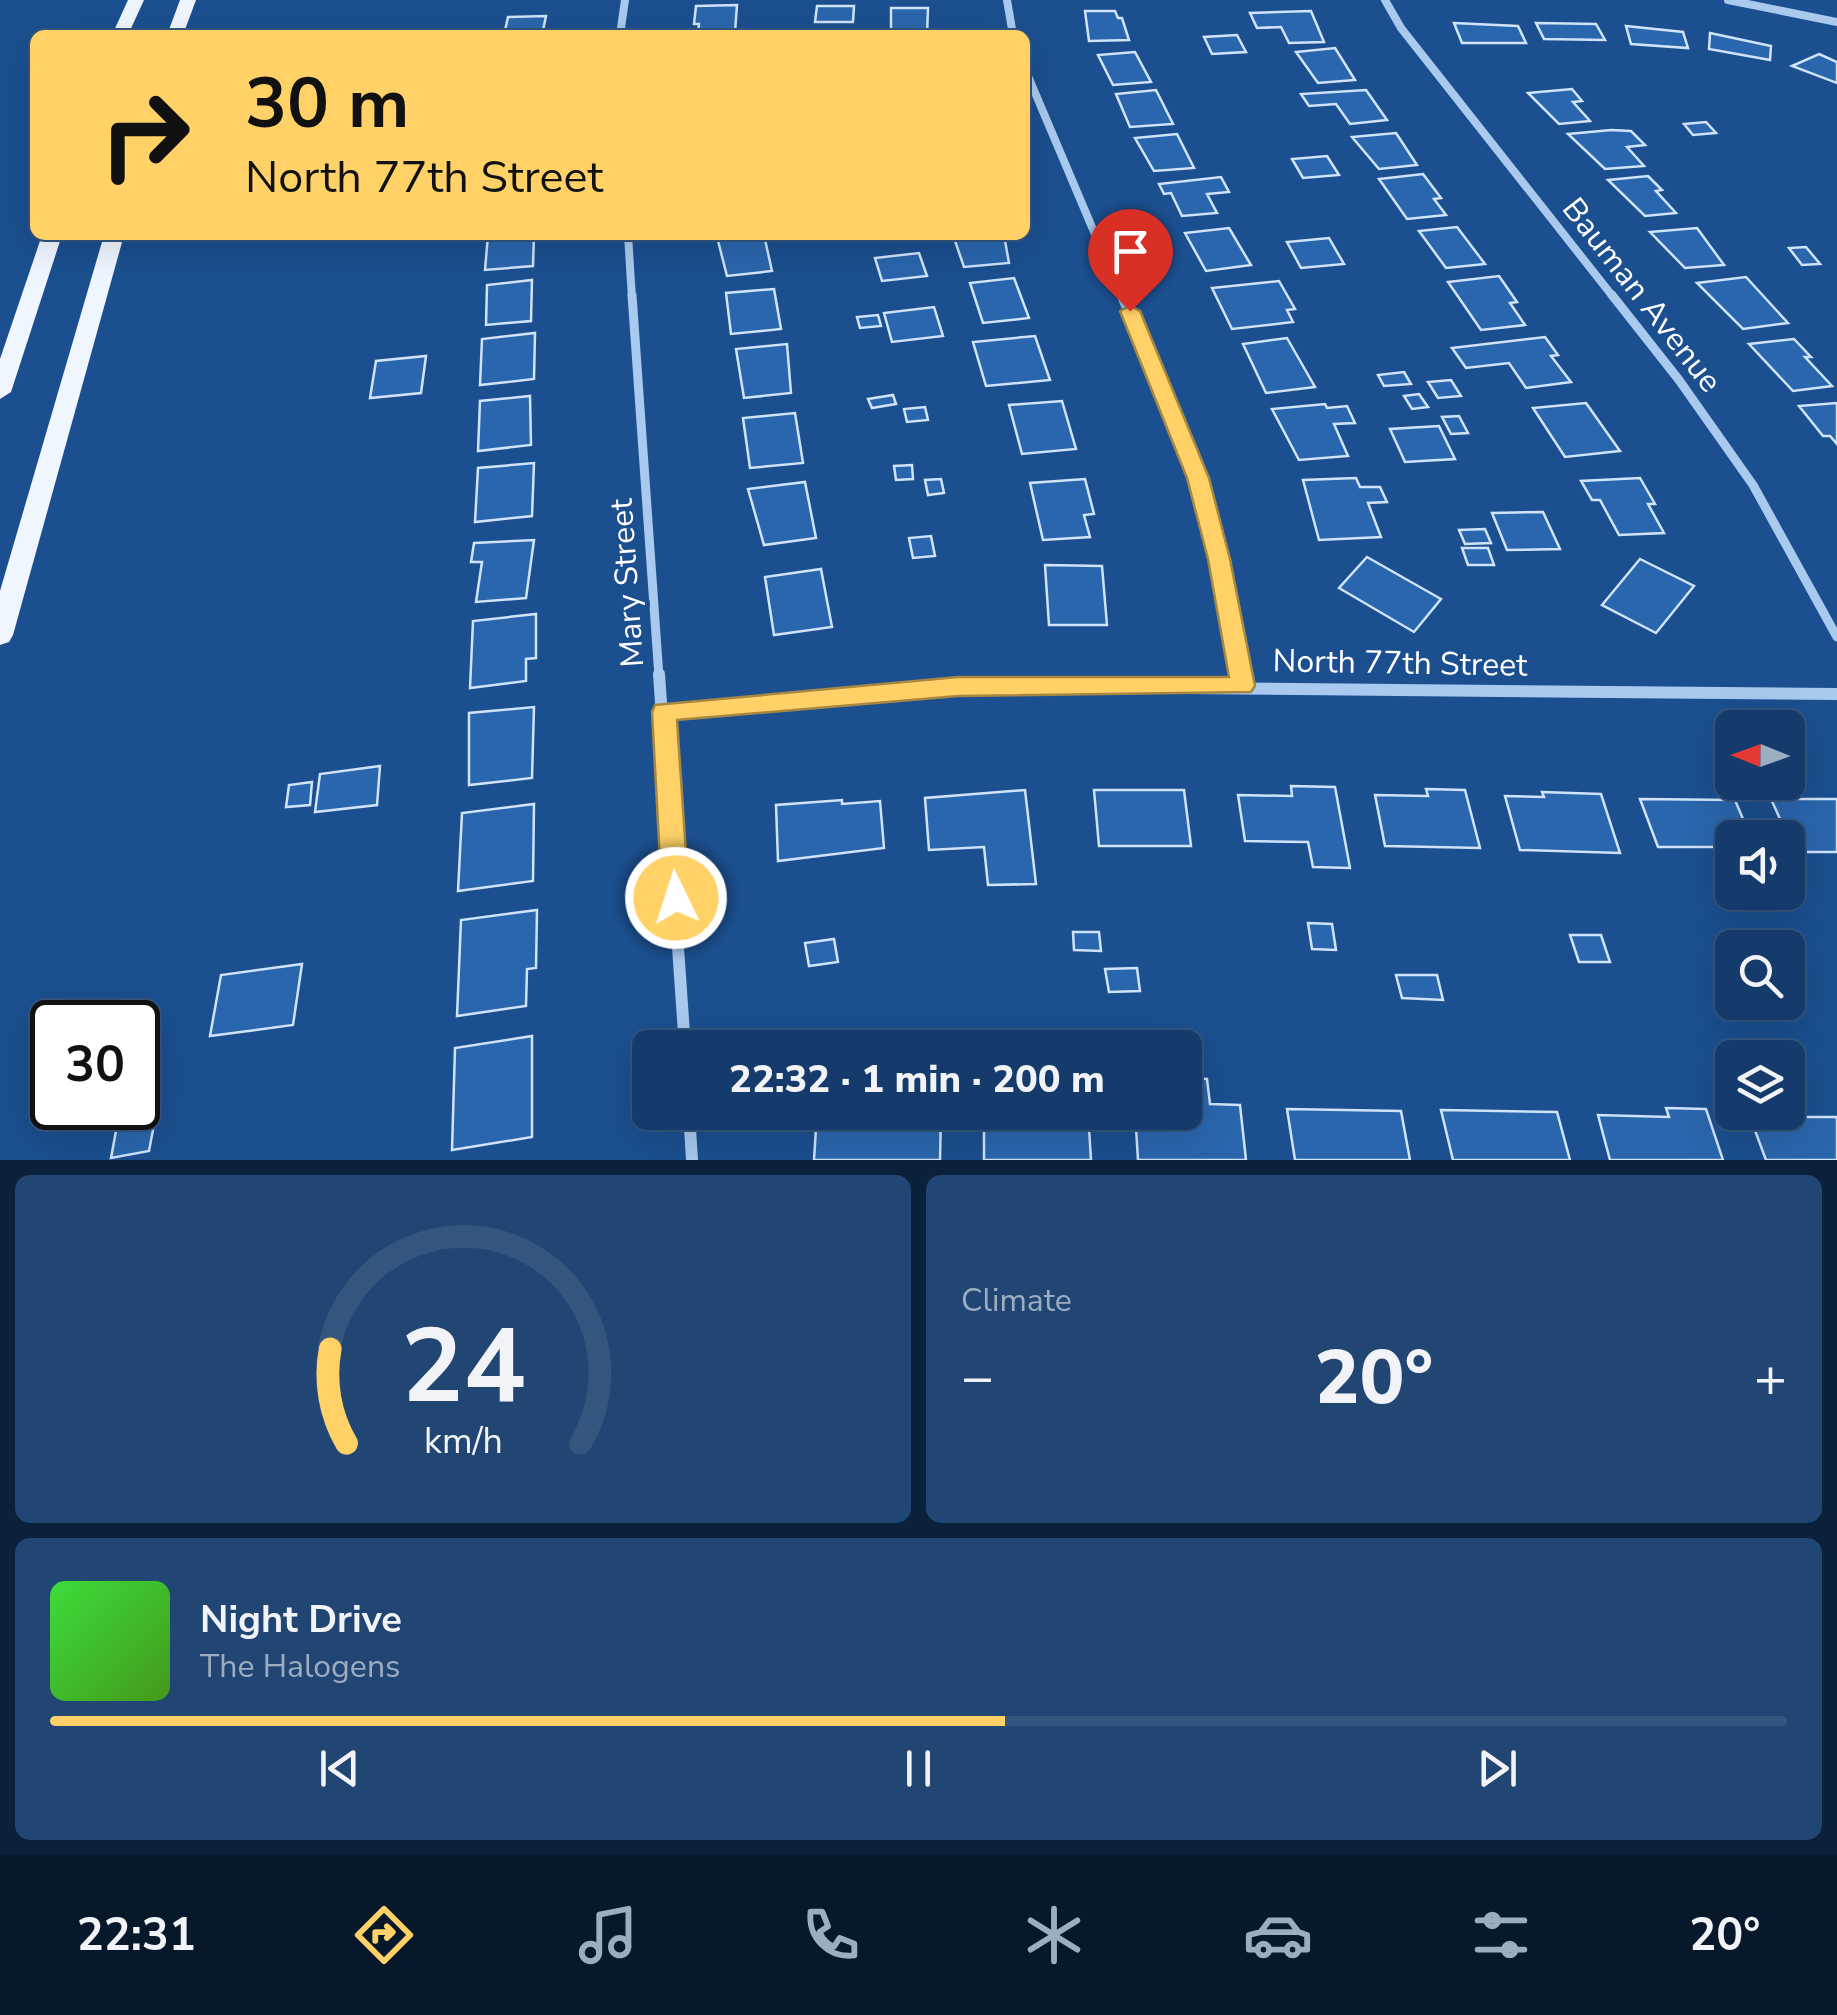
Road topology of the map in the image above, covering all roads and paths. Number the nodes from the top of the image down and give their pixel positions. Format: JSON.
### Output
{"nodes":[{"id":1,"x":136,"y":0,"type":"edge"},
{"id":2,"x":188,"y":0,"type":"edge"},
{"id":3,"x":625,"y":0,"type":"edge"},
{"id":4,"x":1007,"y":0,"type":"edge"},
{"id":5,"x":1384,"y":0,"type":"edge"},
{"id":6,"x":1728,"y":0,"type":"edge"},
{"id":7,"x":1837,"y":22,"type":"edge"},
{"id":8,"x":122,"y":30,"type":"edge"},
{"id":9,"x":176,"y":30,"type":"edge"},
{"id":10,"x":621,"y":30,"type":"edge"},
{"id":11,"x":1012,"y":30,"type":"edge"},
{"id":12,"x":1030,"y":81,"type":"edge"},
{"id":13,"x":50,"y":240,"type":"edge"},
{"id":14,"x":113,"y":240,"type":"edge"},
{"id":15,"x":628,"y":240,"type":"edge"},
{"id":16,"x":0,"y":392,"type":"edge"},
{"id":17,"x":0,"y":636,"type":"edge"},
{"id":18,"x":1837,"y":637,"type":"edge"},
{"id":19,"x":1242,"y":686,"type":"junction"},
{"id":20,"x":1837,"y":694,"type":"edge"},
{"id":21,"x":664,"y":712,"type":"junction"},
{"id":22,"x":684,"y":1030,"type":"edge"},
{"id":23,"x":691,"y":1130,"type":"edge"},
{"id":24,"x":692,"y":1160,"type":"edge"}],
"edges":[{"from":1,"to":8,"type":"main road"},
{"from":2,"to":9,"type":"main road"},
{"from":3,"to":10,"type":"street"},
{"from":4,"to":11,"type":"street"},
{"from":5,"to":18,"type":"street","name":"Bauman Avenue"},
{"from":6,"to":7,"type":"street"},
{"from":12,"to":19,"type":"street"},
{"from":13,"to":16,"type":"main road"},
{"from":14,"to":17,"type":"main road"},
{"from":15,"to":21,"type":"street","name":"Mary Street"},
{"from":19,"to":20,"type":"street","name":"North 77th Street"},
{"from":19,"to":21,"type":"street","name":"North 77th Street"},
{"from":21,"to":22,"type":"street","name":"Mary Street"},
{"from":23,"to":24,"type":"street"}]}
